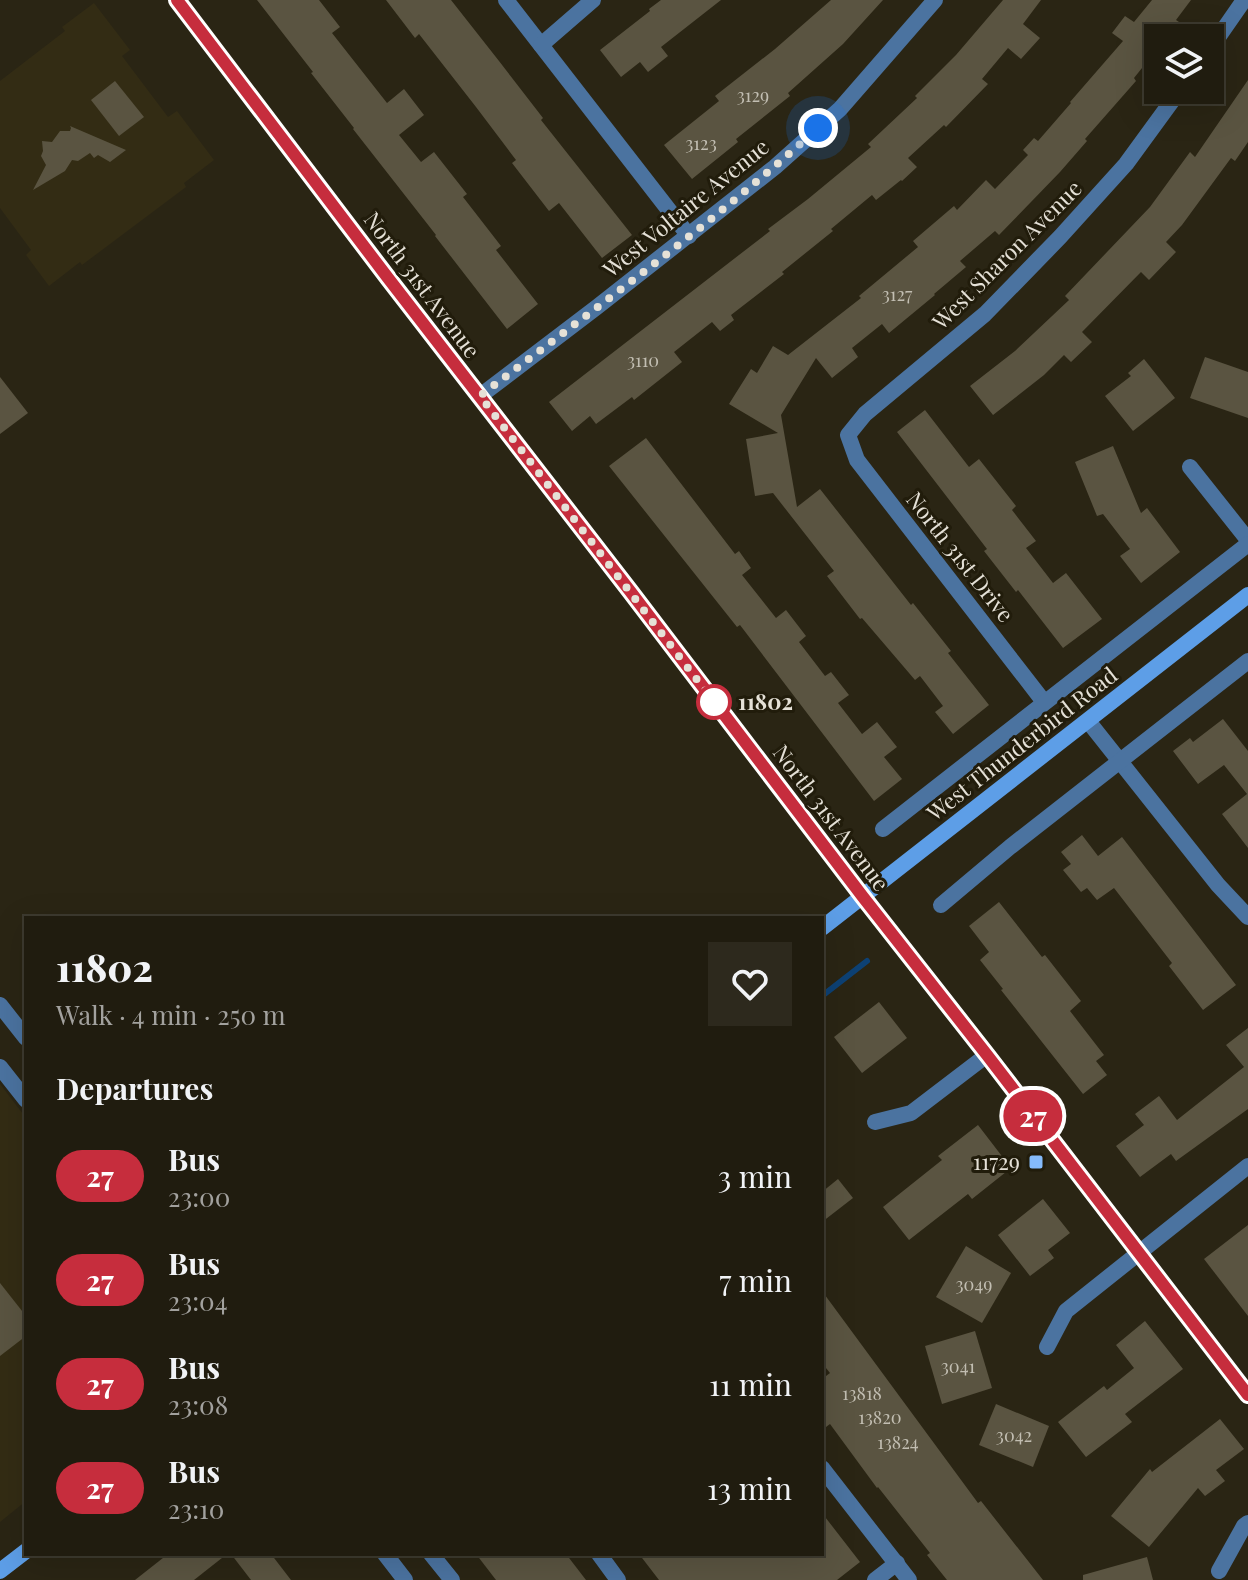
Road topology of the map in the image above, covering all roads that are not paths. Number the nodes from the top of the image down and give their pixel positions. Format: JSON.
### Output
{"nodes":[{"id":1,"x":177,"y":0,"type":"edge"},
{"id":2,"x":506,"y":0,"type":"edge"},
{"id":3,"x":593,"y":0,"type":"edge"},
{"id":4,"x":935,"y":0,"type":"edge"},
{"id":5,"x":1244,"y":0,"type":"edge"},
{"id":6,"x":1224,"y":29,"type":"edge"},
{"id":7,"x":541,"y":45,"type":"junction"},
{"id":8,"x":1170,"y":104,"type":"edge"},
{"id":9,"x":689,"y":236,"type":"junction"},
{"id":10,"x":480,"y":396,"type":"junction"},
{"id":11,"x":848,"y":435,"type":"joint"},
{"id":12,"x":1190,"y":467,"type":"dead end"},
{"id":13,"x":1248,"y":542,"type":"edge"},
{"id":14,"x":1248,"y":595,"type":"edge"},
{"id":15,"x":1248,"y":661,"type":"edge"},
{"id":16,"x":1044,"y":702,"type":"junction"},
{"id":17,"x":1088,"y":721,"type":"junction"},
{"id":18,"x":1119,"y":761,"type":"junction"},
{"id":19,"x":883,"y":829,"type":"dead end"},
{"id":20,"x":863,"y":897,"type":"junction"},
{"id":21,"x":941,"y":905,"type":"dead end"},
{"id":22,"x":1248,"y":917,"type":"edge"},
{"id":23,"x":824,"y":926,"type":"edge"},
{"id":24,"x":0,"y":1005,"type":"edge"},
{"id":25,"x":24,"y":1035,"type":"edge"},
{"id":26,"x":987,"y":1055,"type":"junction"},
{"id":27,"x":0,"y":1067,"type":"edge"},
{"id":28,"x":24,"y":1097,"type":"edge"},
{"id":29,"x":875,"y":1122,"type":"dead end"},
{"id":30,"x":1248,"y":1166,"type":"edge"},
{"id":31,"x":1138,"y":1253,"type":"junction"},
{"id":32,"x":1047,"y":1347,"type":"dead end"},
{"id":33,"x":1248,"y":1395,"type":"edge"},
{"id":34,"x":824,"y":1471,"type":"edge"},
{"id":35,"x":1248,"y":1523,"type":"edge"},
{"id":36,"x":24,"y":1553,"type":"edge"},
{"id":37,"x":387,"y":1556,"type":"edge"},
{"id":38,"x":433,"y":1556,"type":"edge"},
{"id":39,"x":600,"y":1556,"type":"edge"},
{"id":40,"x":897,"y":1563,"type":"junction"},
{"id":41,"x":0,"y":1571,"type":"edge"},
{"id":42,"x":1219,"y":1571,"type":"dead end"},
{"id":43,"x":405,"y":1580,"type":"edge"},
{"id":44,"x":452,"y":1580,"type":"edge"},
{"id":45,"x":618,"y":1580,"type":"edge"},
{"id":46,"x":875,"y":1580,"type":"edge"},
{"id":47,"x":909,"y":1580,"type":"edge"}],
"edges":[{"from":1,"to":10,"type":"street","name":"North 31st Avenue"},
{"from":2,"to":7,"type":"street"},
{"from":3,"to":7,"type":"street"},
{"from":4,"to":9,"type":"street","name":"West Voltaire Avenue"},
{"from":5,"to":6,"type":"street"},
{"from":7,"to":9,"type":"street"},
{"from":8,"to":11,"type":"street","name":"West Sharon Avenue"},
{"from":9,"to":10,"type":"street","name":"West Voltaire Avenue"},
{"from":10,"to":20,"type":"street","name":"North 31st Avenue"},
{"from":11,"to":16,"type":"street","name":"North 31st Drive"},
{"from":12,"to":13,"type":"street"},
{"from":13,"to":16,"type":"street","name":"West Thunderbird Road"},
{"from":14,"to":17,"type":"street","name":"West Thunderbird Road"},
{"from":15,"to":18,"type":"street"},
{"from":16,"to":19,"type":"street","name":"West Thunderbird Road"},
{"from":17,"to":18,"type":"street"},
{"from":17,"to":20,"type":"street","name":"West Thunderbird Road"},
{"from":18,"to":21,"type":"street"},
{"from":18,"to":22,"type":"street"},
{"from":20,"to":23,"type":"street","name":"West Thunderbird Road"},
{"from":20,"to":26,"type":"street","name":"North 31st Avenue"},
{"from":24,"to":25,"type":"street"},
{"from":26,"to":29,"type":"street"},
{"from":26,"to":31,"type":"street","name":"North 31st Avenue"},
{"from":27,"to":28,"type":"street"},
{"from":30,"to":31,"type":"street"},
{"from":31,"to":32,"type":"street"},
{"from":31,"to":33,"type":"street","name":"North 31st Avenue"},
{"from":34,"to":40,"type":"street"},
{"from":35,"to":42,"type":"street"},
{"from":36,"to":41,"type":"street"},
{"from":37,"to":43,"type":"street"},
{"from":38,"to":44,"type":"street"},
{"from":39,"to":45,"type":"street"},
{"from":40,"to":46,"type":"street"},
{"from":40,"to":47,"type":"street"}]}
